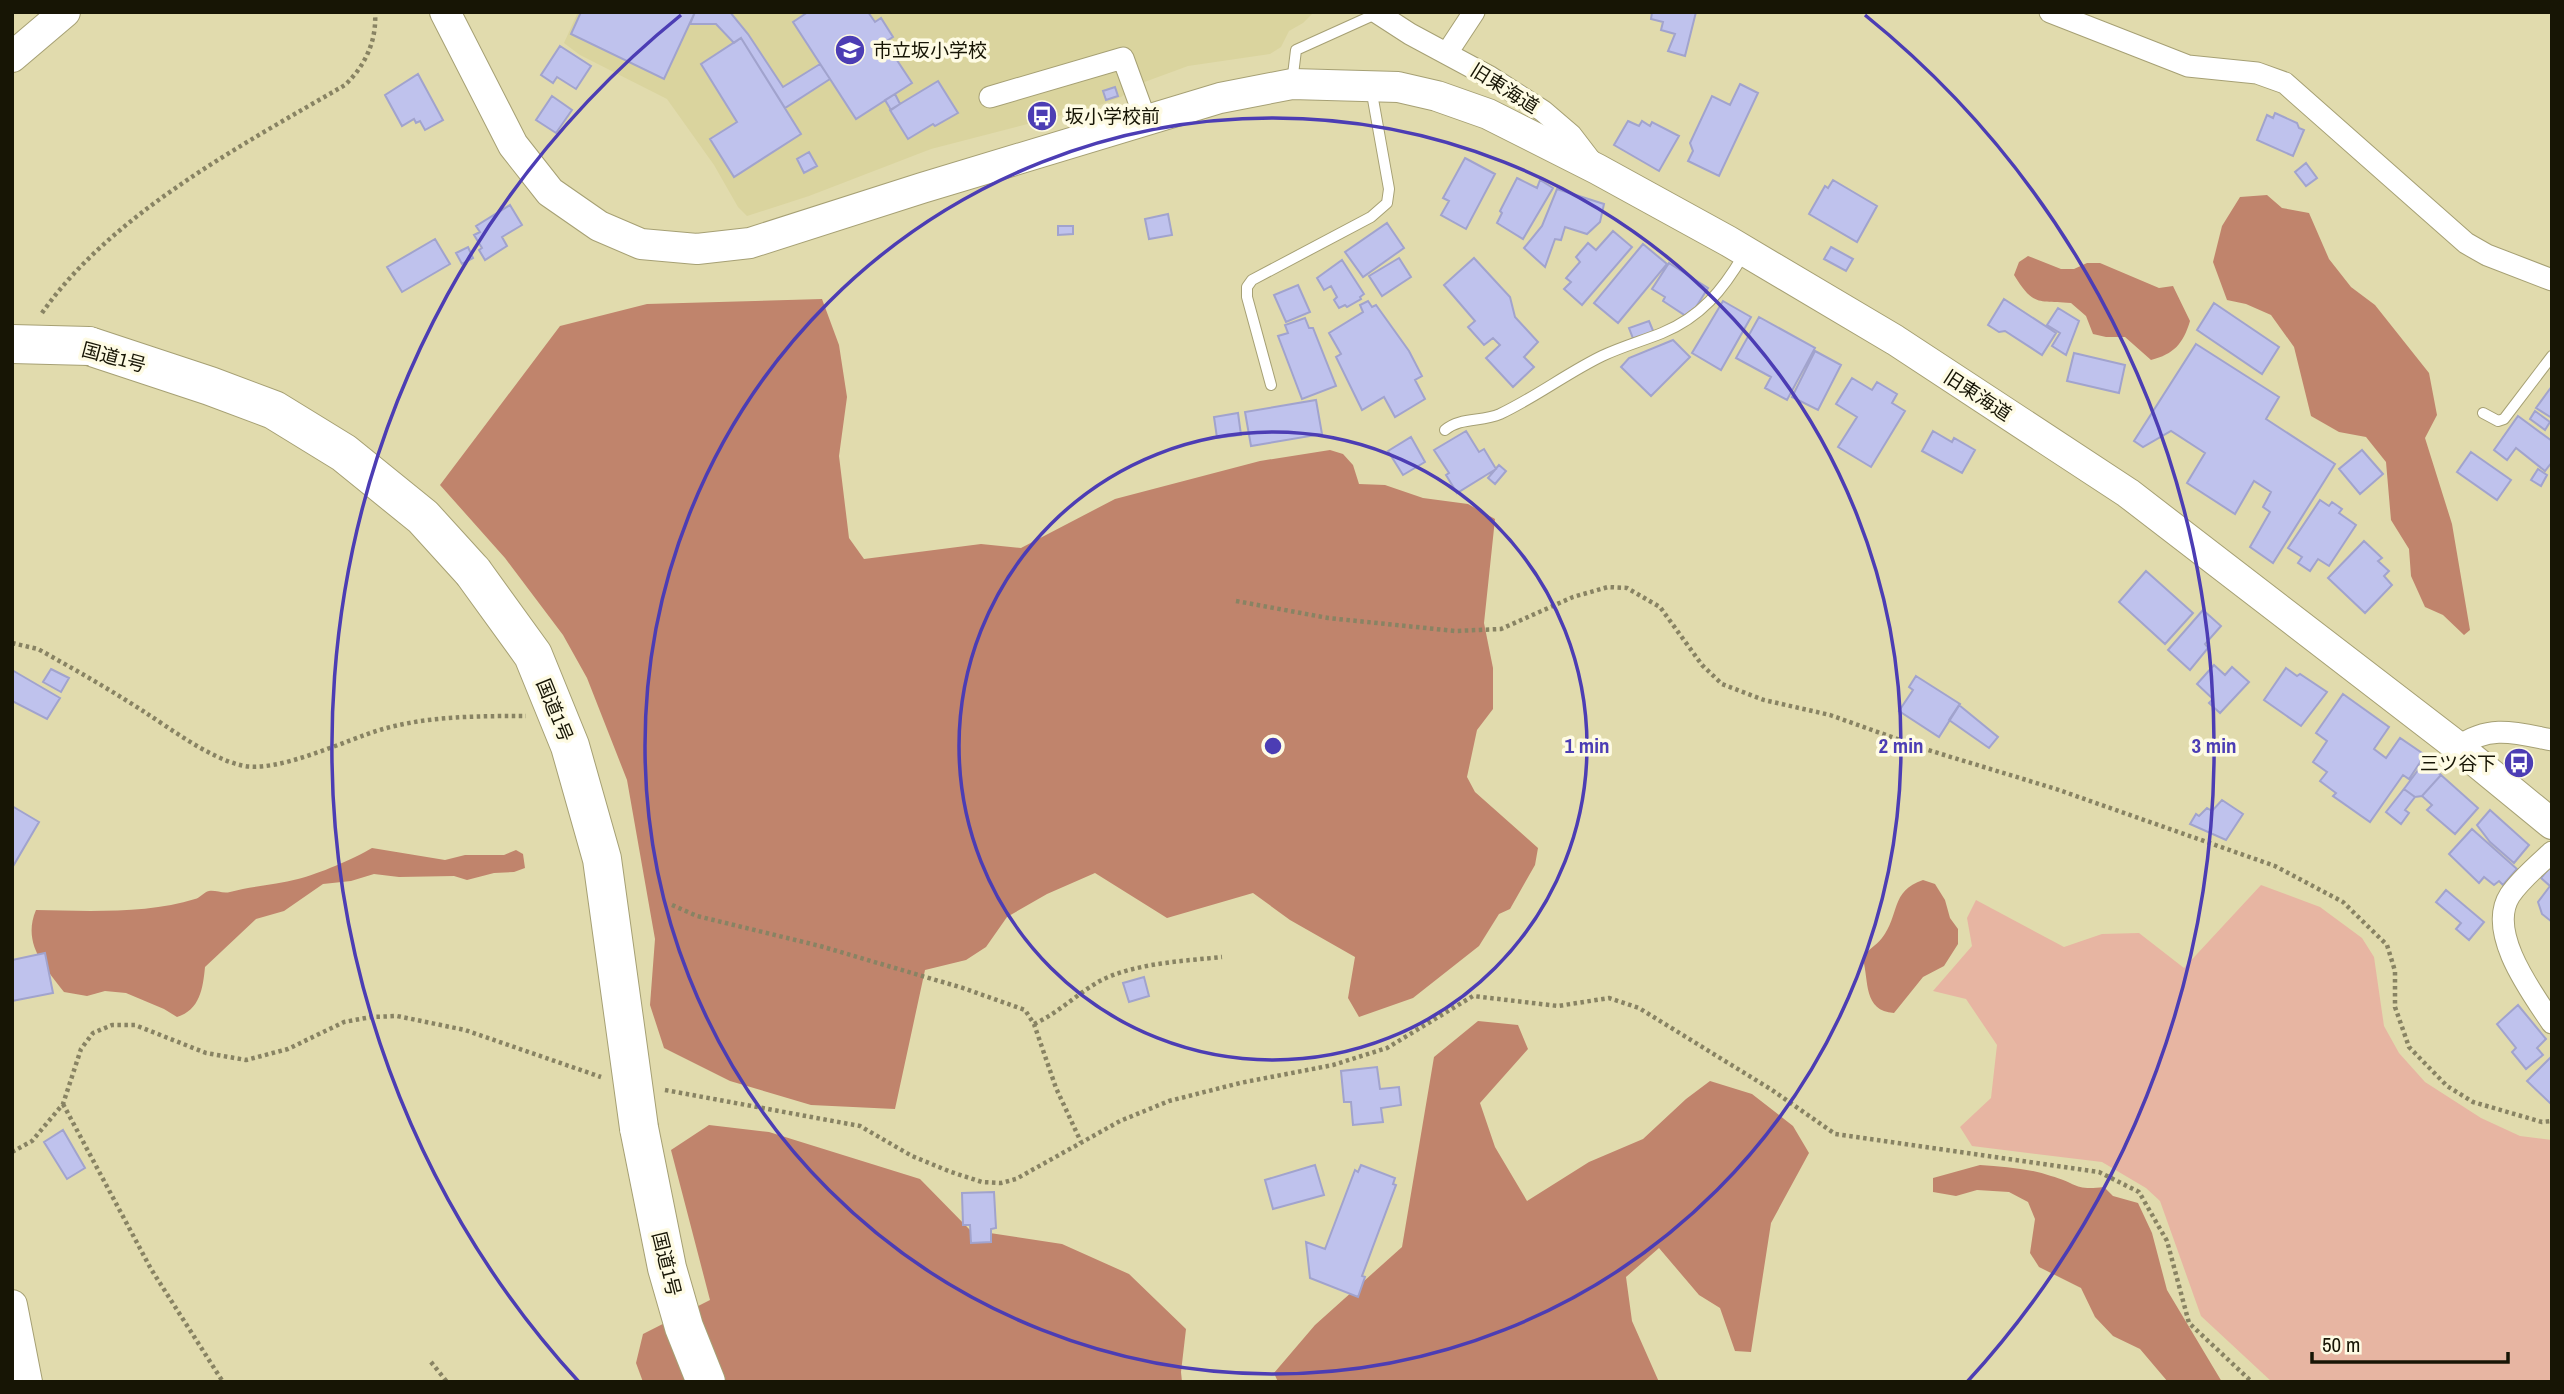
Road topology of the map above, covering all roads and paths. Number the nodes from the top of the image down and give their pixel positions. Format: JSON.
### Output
{"nodes":[{"id":1,"x":65,"y":12,"type":"edge"},
{"id":2,"x":375,"y":12,"type":"edge"},
{"id":3,"x":445,"y":12,"type":"edge"},
{"id":4,"x":1474,"y":12,"type":"edge"},
{"id":5,"x":2050,"y":12,"type":"edge"},
{"id":6,"x":1377,"y":13,"type":"edge"},
{"id":7,"x":1447,"y":53,"type":"junction"},
{"id":8,"x":12,"y":57,"type":"edge"},
{"id":9,"x":1292,"y":84,"type":"junction"},
{"id":10,"x":1370,"y":85,"type":"junction"},
{"id":11,"x":990,"y":97,"type":"dead end"},
{"id":12,"x":1146,"y":121,"type":"junction"},
{"id":13,"x":1597,"y":169,"type":"junction"},
{"id":14,"x":1745,"y":251,"type":"junction"},
{"id":15,"x":2552,"y":280,"type":"edge"},
{"id":16,"x":24,"y":333,"type":"edge"},
{"id":17,"x":2552,"y":356,"type":"edge"},
{"id":18,"x":1271,"y":385,"type":"dead end"},
{"id":19,"x":2483,"y":412,"type":"dead end"},
{"id":20,"x":1445,"y":430,"type":"dead end"},
{"id":21,"x":1236,"y":601,"type":"dead end"},
{"id":22,"x":12,"y":643,"type":"edge"},
{"id":23,"x":531,"y":716,"type":"dead end"},
{"id":24,"x":2552,"y":740,"type":"edge"},
{"id":25,"x":2458,"y":747,"type":"junction"},
{"id":26,"x":2552,"y":824,"type":"edge"},
{"id":27,"x":2552,"y":852,"type":"edge"},
{"id":28,"x":673,"y":905,"type":"dead end"},
{"id":29,"x":1222,"y":957,"type":"dead end"},
{"id":30,"x":2552,"y":1023,"type":"edge"},
{"id":31,"x":1034,"y":1024,"type":"junction"},
{"id":32,"x":612,"y":1079,"type":"dead end"},
{"id":33,"x":63,"y":1104,"type":"junction"},
{"id":34,"x":651,"y":1115,"type":"junction"},
{"id":35,"x":2552,"y":1121,"type":"edge"},
{"id":36,"x":1081,"y":1142,"type":"junction"},
{"id":37,"x":12,"y":1152,"type":"edge"},
{"id":38,"x":12,"y":1305,"type":"edge"},
{"id":39,"x":431,"y":1362,"type":"dead end"},
{"id":40,"x":27,"y":1382,"type":"edge"},
{"id":41,"x":223,"y":1382,"type":"edge"},
{"id":42,"x":447,"y":1382,"type":"edge"},
{"id":43,"x":706,"y":1382,"type":"edge"},
{"id":44,"x":2252,"y":1382,"type":"edge"}],
"edges":[{"from":1,"to":8,"type":"street"},
{"from":2,"to":16,"type":"path"},
{"from":3,"to":12,"type":"street"},
{"from":4,"to":7,"type":"street"},
{"from":5,"to":15,"type":"street"},
{"from":6,"to":7,"type":"street","name":"旧東海道"},
{"from":6,"to":9,"type":"lane"},
{"from":7,"to":13,"type":"street","name":"旧東海道"},
{"from":9,"to":10,"type":"street"},
{"from":9,"to":12,"type":"street"},
{"from":10,"to":13,"type":"street"},
{"from":10,"to":18,"type":"lane"},
{"from":11,"to":12,"type":"street"},
{"from":13,"to":14,"type":"street","name":"旧東海道"},
{"from":14,"to":20,"type":"lane"},
{"from":14,"to":25,"type":"street","name":"旧東海道"},
{"from":16,"to":34,"type":"highway","name":"国道1号","bridge":true},
{"from":17,"to":19,"type":"lane"},
{"from":21,"to":35,"type":"path"},
{"from":22,"to":23,"type":"path"},
{"from":24,"to":25,"type":"street"},
{"from":25,"to":26,"type":"street","name":"旧東海道"},
{"from":27,"to":30,"type":"street"},
{"from":28,"to":31,"type":"path"},
{"from":29,"to":31,"type":"path"},
{"from":31,"to":36,"type":"path"},
{"from":32,"to":33,"type":"path"},
{"from":33,"to":37,"type":"path"},
{"from":33,"to":41,"type":"path"},
{"from":34,"to":36,"type":"path"},
{"from":34,"to":43,"type":"highway","name":"国道1号"},
{"from":36,"to":44,"type":"path"},
{"from":38,"to":40,"type":"street"},
{"from":39,"to":42,"type":"path"}]}
